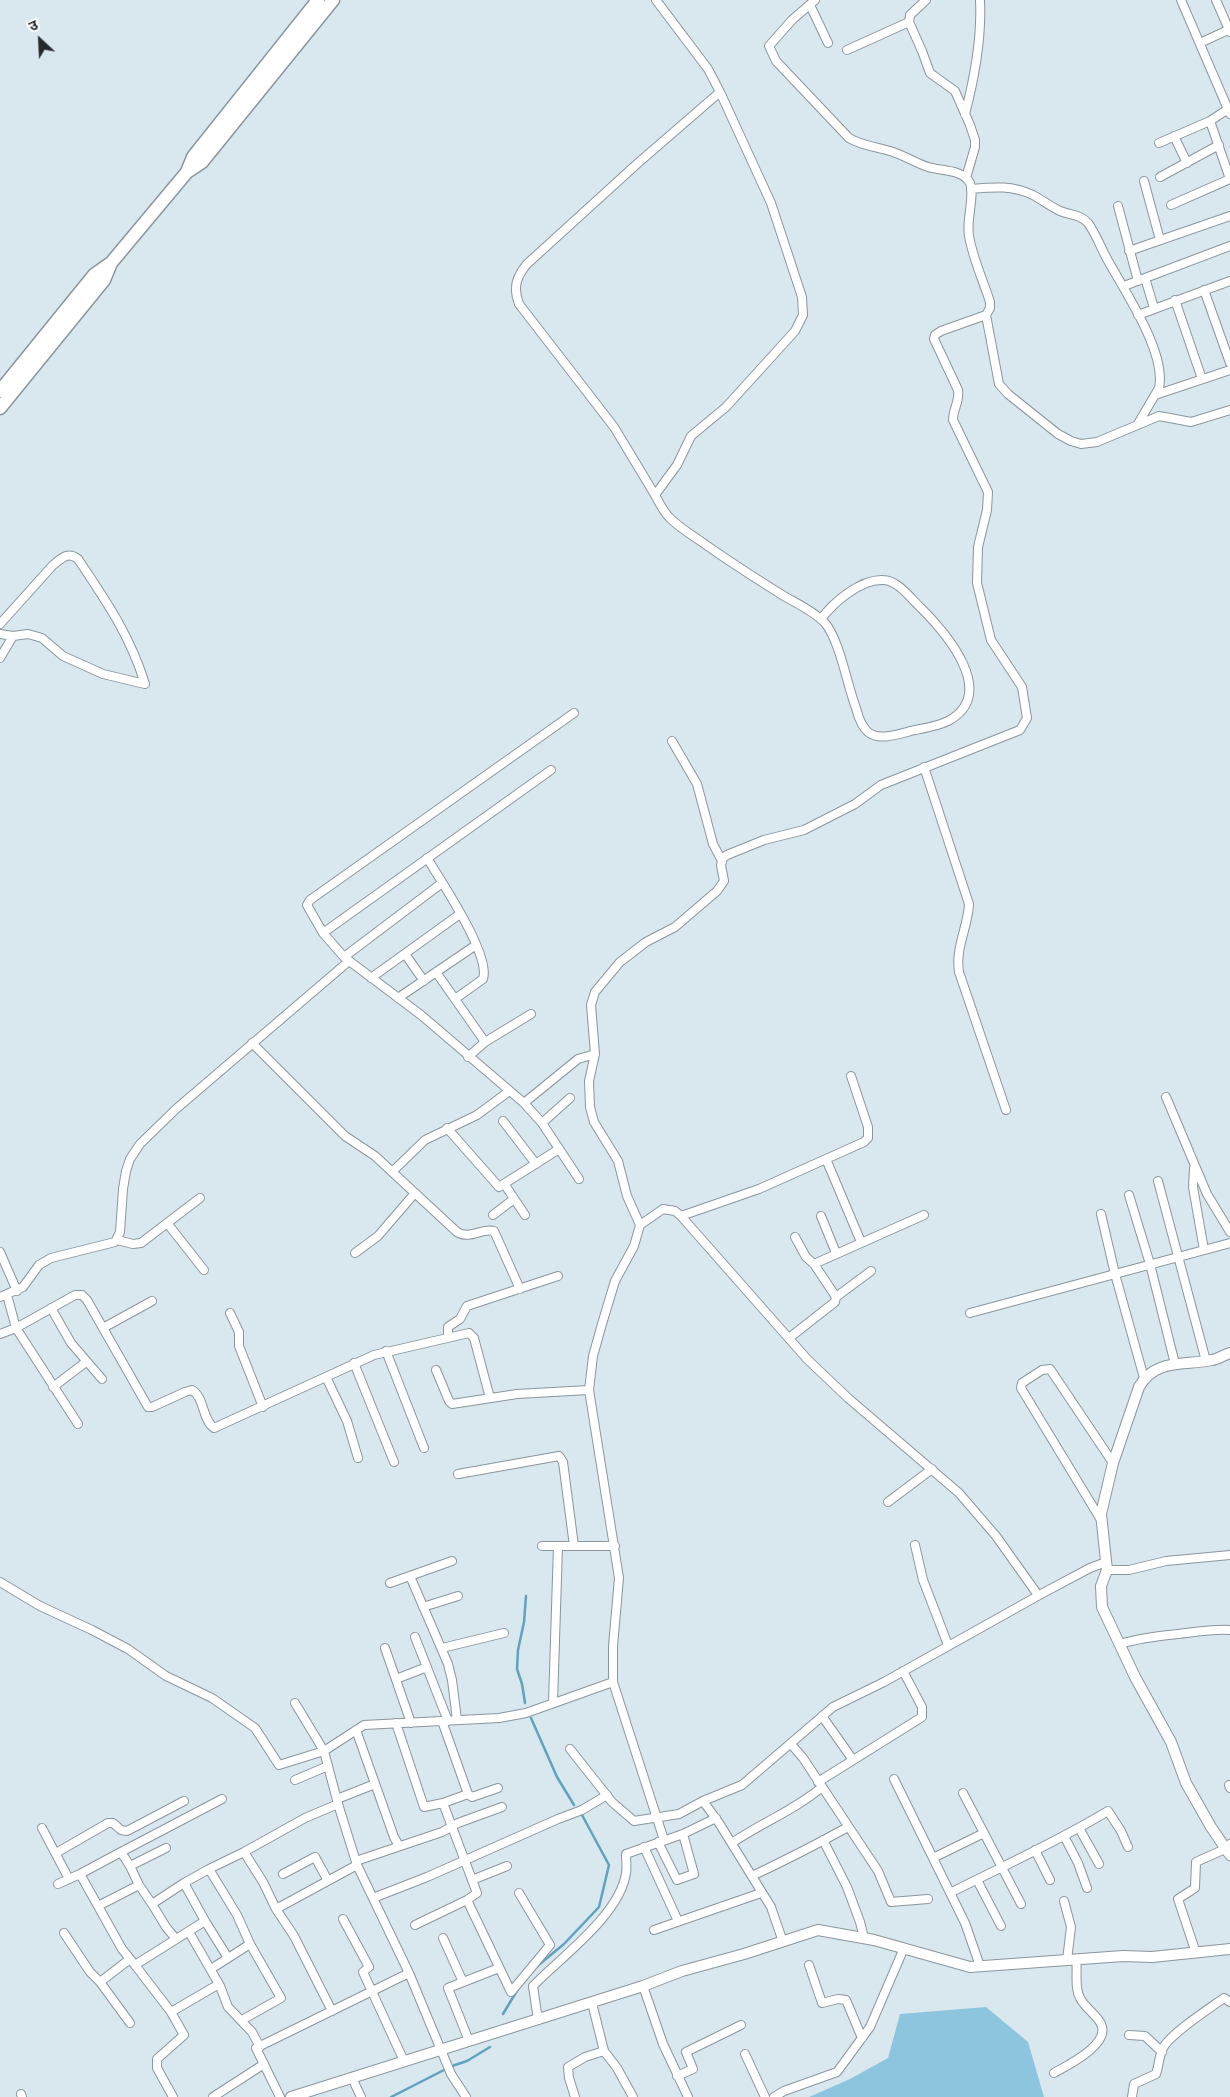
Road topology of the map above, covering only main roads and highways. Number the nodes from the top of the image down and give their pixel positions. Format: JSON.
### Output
{"nodes":[{"id":1,"x":318,"y":0,"type":"edge"},
{"id":2,"x":333,"y":0,"type":"edge"},
{"id":3,"x":187,"y":172,"type":"junction"},
{"id":4,"x":111,"y":263,"type":"junction"},
{"id":5,"x":0,"y":391,"type":"edge"},
{"id":6,"x":0,"y":408,"type":"edge"}],
"edges":[{"from":1,"to":3,"type":"main road"},
{"from":2,"to":3,"type":"main road"},
{"from":3,"to":4,"type":"main road"},
{"from":4,"to":5,"type":"main road"},
{"from":4,"to":6,"type":"main road"}]}
